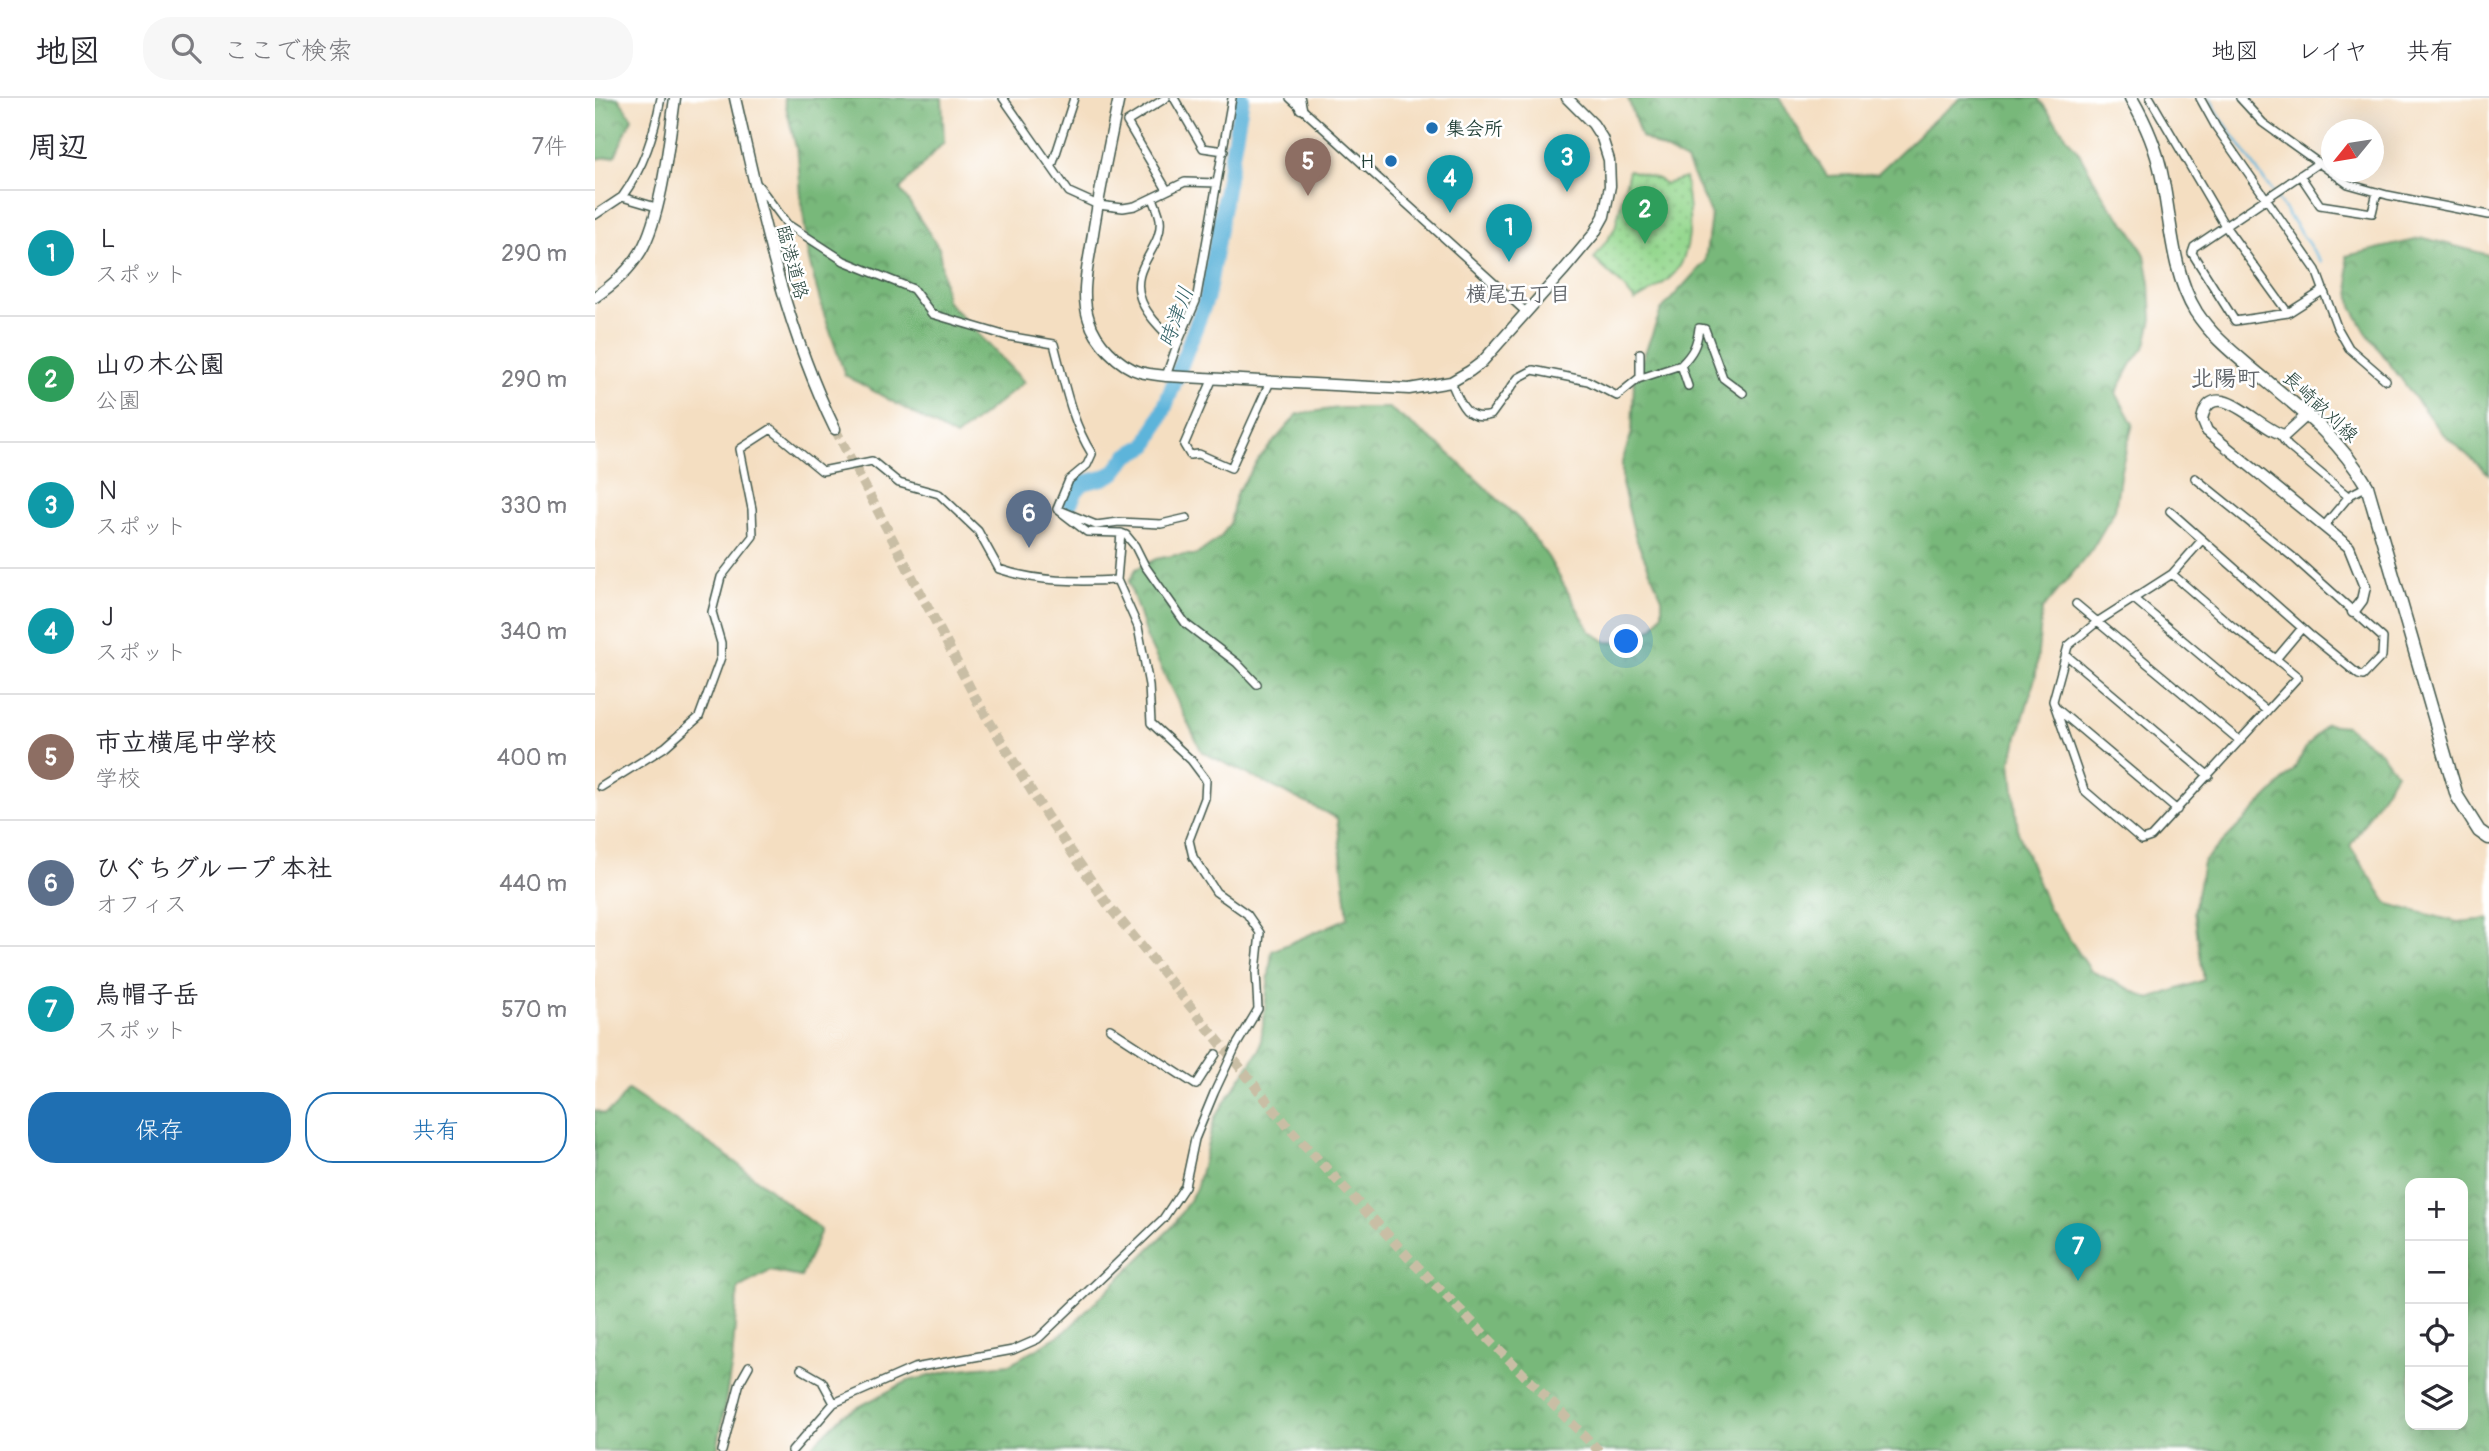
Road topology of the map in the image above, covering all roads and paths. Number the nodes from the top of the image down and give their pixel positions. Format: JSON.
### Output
{"nodes":[{"id":1,"x":661,"y":98,"type":"edge"},
{"id":2,"x":675,"y":98,"type":"edge"},
{"id":3,"x":735,"y":98,"type":"edge"},
{"id":4,"x":1003,"y":98,"type":"edge"},
{"id":5,"x":1074,"y":98,"type":"edge"},
{"id":6,"x":1119,"y":98,"type":"edge"},
{"id":7,"x":1166,"y":98,"type":"edge"},
{"id":8,"x":1174,"y":98,"type":"edge"},
{"id":9,"x":1232,"y":98,"type":"edge"},
{"id":10,"x":1290,"y":98,"type":"edge"},
{"id":11,"x":1567,"y":98,"type":"edge"},
{"id":12,"x":2131,"y":98,"type":"edge"},
{"id":13,"x":2150,"y":98,"type":"edge"},
{"id":14,"x":2200,"y":98,"type":"edge"},
{"id":15,"x":2240,"y":98,"type":"edge"},
{"id":16,"x":1300,"y":103,"type":"edge"},
{"id":17,"x":1224,"y":151,"type":"junction"},
{"id":18,"x":2317,"y":164,"type":"junction"},
{"id":19,"x":1052,"y":166,"type":"junction"},
{"id":20,"x":2300,"y":175,"type":"junction"},
{"id":21,"x":753,"y":179,"type":"junction"},
{"id":22,"x":1217,"y":183,"type":"junction"},
{"id":23,"x":1167,"y":190,"type":"junction"},
{"id":24,"x":2377,"y":192,"type":"junction"},
{"id":25,"x":622,"y":197,"type":"junction"},
{"id":26,"x":1153,"y":198,"type":"junction"},
{"id":27,"x":2267,"y":198,"type":"junction"},
{"id":28,"x":1098,"y":205,"type":"junction"},
{"id":29,"x":656,"y":206,"type":"junction"},
{"id":30,"x":595,"y":215,"type":"edge"},
{"id":31,"x":2489,"y":215,"type":"edge"},
{"id":32,"x":2224,"y":226,"type":"junction"},
{"id":33,"x":2324,"y":290,"type":"junction"},
{"id":34,"x":595,"y":297,"type":"edge"},
{"id":35,"x":1527,"y":313,"type":"junction"},
{"id":36,"x":2288,"y":313,"type":"junction"},
{"id":37,"x":1177,"y":345,"type":"junction"},
{"id":38,"x":1640,"y":352,"type":"dead end"},
{"id":39,"x":1681,"y":365,"type":"junction"},
{"id":40,"x":1167,"y":376,"type":"junction"},
{"id":41,"x":1213,"y":378,"type":"junction"},
{"id":42,"x":1640,"y":378,"type":"junction"},
{"id":43,"x":2386,"y":380,"type":"dead end"},
{"id":44,"x":1270,"y":382,"type":"junction"},
{"id":45,"x":1451,"y":382,"type":"junction"},
{"id":46,"x":1688,"y":386,"type":"dead end"},
{"id":47,"x":1743,"y":393,"type":"dead end"},
{"id":48,"x":2307,"y":415,"type":"junction"},
{"id":49,"x":835,"y":429,"type":"tunnel mouth"},
{"id":50,"x":2280,"y":435,"type":"junction"},
{"id":51,"x":2195,"y":478,"type":"dead end"},
{"id":52,"x":2367,"y":486,"type":"junction"},
{"id":53,"x":2349,"y":497,"type":"junction"},
{"id":54,"x":1058,"y":509,"type":"junction"},
{"id":55,"x":2170,"y":511,"type":"dead end"},
{"id":56,"x":1187,"y":518,"type":"dead end"},
{"id":57,"x":2324,"y":526,"type":"junction"},
{"id":58,"x":1121,"y":533,"type":"junction"},
{"id":59,"x":2201,"y":540,"type":"junction"},
{"id":60,"x":2172,"y":574,"type":"junction"},
{"id":61,"x":1117,"y":580,"type":"junction"},
{"id":62,"x":2134,"y":599,"type":"junction"},
{"id":63,"x":2076,"y":604,"type":"dead end"},
{"id":64,"x":2353,"y":612,"type":"junction"},
{"id":65,"x":2097,"y":622,"type":"junction"},
{"id":66,"x":2302,"y":628,"type":"junction"},
{"id":67,"x":2066,"y":655,"type":"junction"},
{"id":68,"x":2276,"y":659,"type":"junction"},
{"id":69,"x":1258,"y":684,"type":"dead end"},
{"id":70,"x":2055,"y":707,"type":"junction"},
{"id":71,"x":2267,"y":711,"type":"junction"},
{"id":72,"x":2240,"y":741,"type":"junction"},
{"id":73,"x":2209,"y":776,"type":"junction"},
{"id":74,"x":601,"y":787,"type":"dead end"},
{"id":75,"x":2177,"y":810,"type":"junction"},
{"id":76,"x":2489,"y":838,"type":"edge"},
{"id":77,"x":1111,"y":1029,"type":"dead end"},
{"id":78,"x":1216,"y":1054,"type":"dead end"},
{"id":79,"x":749,"y":1366,"type":"dead end"},
{"id":80,"x":801,"y":1369,"type":"dead end"},
{"id":81,"x":834,"y":1403,"type":"junction"},
{"id":82,"x":722,"y":1451,"type":"edge"},
{"id":83,"x":792,"y":1451,"type":"edge"}],
"edges":[{"from":1,"to":25,"type":"street"},
{"from":2,"to":29,"type":"street"},
{"from":3,"to":21,"type":"street","name":"臨港道路"},
{"from":4,"to":19,"type":"street"},
{"from":5,"to":19,"type":"street"},
{"from":6,"to":28,"type":"street"},
{"from":7,"to":23,"type":"street"},
{"from":8,"to":17,"type":"street"},
{"from":9,"to":17,"type":"street"},
{"from":10,"to":16,"type":"street"},
{"from":11,"to":35,"type":"street"},
{"from":12,"to":48,"type":"main road","name":"長崎畝刈線"},
{"from":13,"to":32,"type":"street"},
{"from":14,"to":27,"type":"street"},
{"from":15,"to":18,"type":"street"},
{"from":16,"to":35,"type":"street"},
{"from":17,"to":22,"type":"street"},
{"from":18,"to":20,"type":"street"},
{"from":18,"to":24,"type":"street"},
{"from":19,"to":28,"type":"street"},
{"from":20,"to":24,"type":"street"},
{"from":20,"to":27,"type":"street"},
{"from":21,"to":49,"type":"street","name":"臨港道路"},
{"from":21,"to":54,"type":"street"},
{"from":22,"to":23,"type":"street"},
{"from":22,"to":37,"type":"street"},
{"from":23,"to":26,"type":"street"},
{"from":24,"to":31,"type":"street"},
{"from":25,"to":29,"type":"street"},
{"from":25,"to":30,"type":"street"},
{"from":26,"to":28,"type":"street"},
{"from":26,"to":37,"type":"street"},
{"from":27,"to":32,"type":"street"},
{"from":27,"to":33,"type":"street"},
{"from":28,"to":40,"type":"street"},
{"from":29,"to":34,"type":"street"},
{"from":32,"to":36,"type":"street"},
{"from":32,"to":36,"type":"street"},
{"from":33,"to":36,"type":"street"},
{"from":33,"to":43,"type":"street"},
{"from":35,"to":45,"type":"street"},
{"from":37,"to":40,"type":"street"},
{"from":38,"to":42,"type":"street"},
{"from":39,"to":42,"type":"street"},
{"from":39,"to":46,"type":"street"},
{"from":39,"to":47,"type":"street"},
{"from":40,"to":41,"type":"street"},
{"from":41,"to":44,"type":"street"},
{"from":41,"to":44,"type":"street"},
{"from":42,"to":45,"type":"street"},
{"from":44,"to":45,"type":"street"},
{"from":48,"to":50,"type":"street"},
{"from":48,"to":52,"type":"main road","name":"長崎畝刈線"},
{"from":50,"to":53,"type":"street"},
{"from":50,"to":57,"type":"street"},
{"from":51,"to":64,"type":"street"},
{"from":52,"to":53,"type":"street"},
{"from":52,"to":76,"type":"main road","name":"長崎畝刈線"},
{"from":53,"to":57,"type":"street"},
{"from":54,"to":56,"type":"street"},
{"from":54,"to":58,"type":"street"},
{"from":55,"to":59,"type":"street"},
{"from":57,"to":64,"type":"street"},
{"from":58,"to":61,"type":"street"},
{"from":58,"to":69,"type":"street"},
{"from":59,"to":60,"type":"street"},
{"from":59,"to":66,"type":"street"},
{"from":60,"to":62,"type":"street"},
{"from":60,"to":68,"type":"street"},
{"from":61,"to":74,"type":"street"},
{"from":61,"to":81,"type":"street"},
{"from":62,"to":65,"type":"street"},
{"from":62,"to":71,"type":"street"},
{"from":63,"to":65,"type":"street"},
{"from":64,"to":66,"type":"street"},
{"from":65,"to":67,"type":"street"},
{"from":65,"to":72,"type":"street"},
{"from":66,"to":68,"type":"street"},
{"from":67,"to":70,"type":"street"},
{"from":67,"to":73,"type":"street"},
{"from":68,"to":71,"type":"street"},
{"from":70,"to":75,"type":"street"},
{"from":70,"to":75,"type":"street"},
{"from":71,"to":72,"type":"street"},
{"from":72,"to":73,"type":"street"},
{"from":73,"to":75,"type":"street"},
{"from":77,"to":78,"type":"street"},
{"from":79,"to":82,"type":"street"},
{"from":80,"to":81,"type":"street"},
{"from":81,"to":83,"type":"street"}]}
